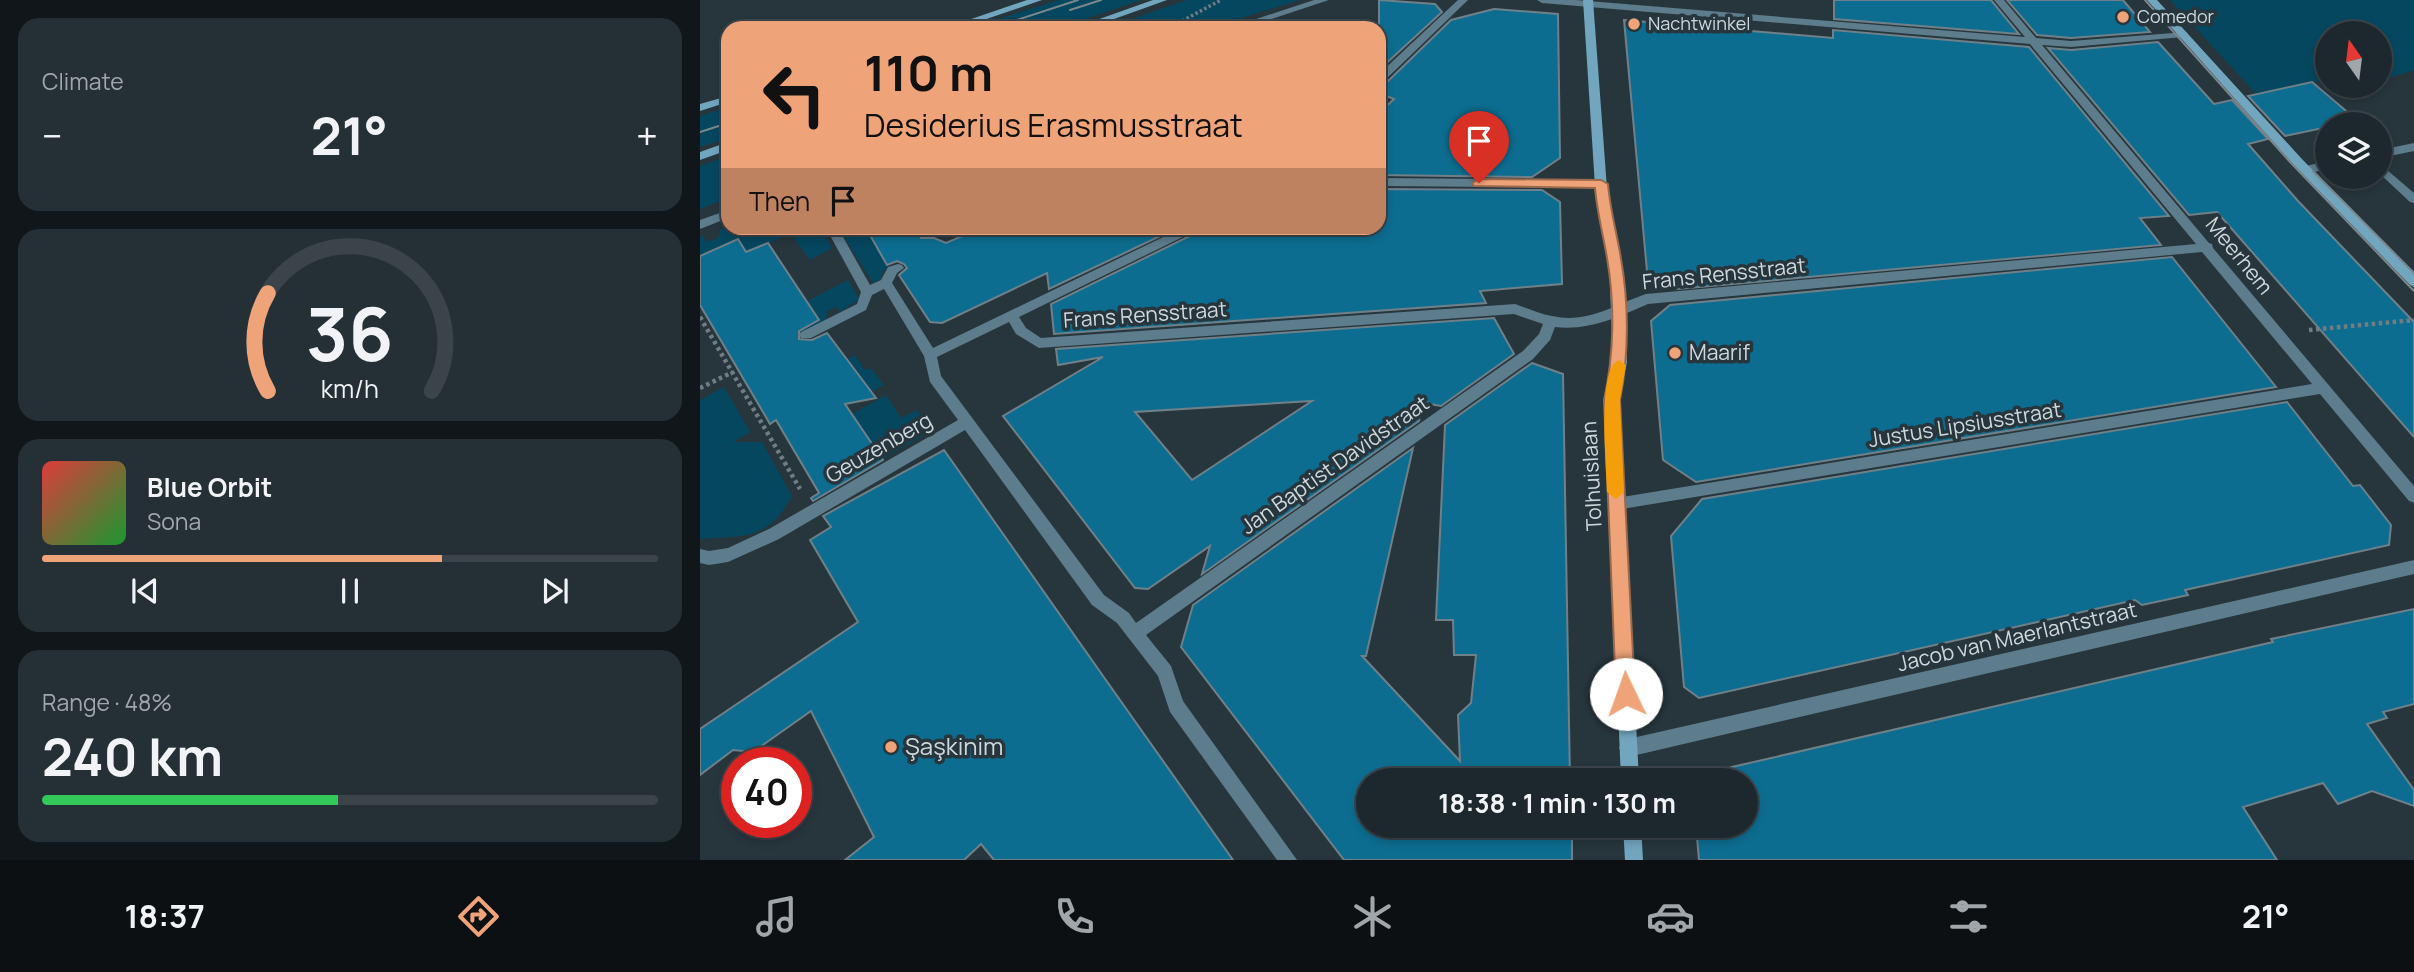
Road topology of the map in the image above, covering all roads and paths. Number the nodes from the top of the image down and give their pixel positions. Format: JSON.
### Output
{"nodes":[{"id":1,"x":1037,"y":0,"type":"edge"},
{"id":2,"x":1162,"y":0,"type":"edge"},
{"id":3,"x":1221,"y":0,"type":"edge"},
{"id":4,"x":1324,"y":0,"type":"edge"},
{"id":5,"x":1463,"y":0,"type":"edge"},
{"id":6,"x":1542,"y":0,"type":"edge"},
{"id":7,"x":1999,"y":0,"type":"edge"},
{"id":8,"x":2152,"y":0,"type":"edge"},
{"id":9,"x":1587,"y":2,"type":"edge"},
{"id":10,"x":972,"y":21,"type":"edge"},
{"id":11,"x":1100,"y":21,"type":"edge"},
{"id":12,"x":1182,"y":21,"type":"edge"},
{"id":13,"x":1256,"y":21,"type":"edge"},
{"id":14,"x":2183,"y":34,"type":"junction"},
{"id":15,"x":2033,"y":40,"type":"junction"},
{"id":16,"x":1386,"y":73,"type":"edge"},
{"id":17,"x":721,"y":101,"type":"edge"},
{"id":18,"x":700,"y":108,"type":"edge"},
{"id":19,"x":2414,"y":147,"type":"edge"},
{"id":20,"x":721,"y":148,"type":"edge"},
{"id":21,"x":2392,"y":152,"type":"edge"},
{"id":22,"x":700,"y":156,"type":"edge"},
{"id":23,"x":2315,"y":168,"type":"edge"},
{"id":24,"x":2305,"y":170,"type":"junction"},
{"id":25,"x":2392,"y":179,"type":"edge"},
{"id":26,"x":1386,"y":182,"type":"edge"},
{"id":27,"x":1601,"y":184,"type":"junction"},
{"id":28,"x":2414,"y":199,"type":"edge"},
{"id":29,"x":721,"y":217,"type":"edge"},
{"id":30,"x":700,"y":225,"type":"edge"},
{"id":31,"x":837,"y":235,"type":"edge"},
{"id":32,"x":1177,"y":235,"type":"edge"},
{"id":33,"x":2208,"y":247,"type":"junction"},
{"id":34,"x":898,"y":268,"type":"dead end"},
{"id":35,"x":2414,"y":282,"type":"edge"},
{"id":36,"x":886,"y":284,"type":"junction"},
{"id":37,"x":867,"y":292,"type":"junction"},
{"id":38,"x":1617,"y":311,"type":"junction"},
{"id":39,"x":1011,"y":316,"type":"junction"},
{"id":40,"x":700,"y":317,"type":"edge"},
{"id":41,"x":2414,"y":320,"type":"edge"},
{"id":42,"x":1550,"y":323,"type":"junction"},
{"id":43,"x":2276,"y":332,"type":"junction"},
{"id":44,"x":806,"y":335,"type":"dead end"},
{"id":45,"x":930,"y":355,"type":"junction"},
{"id":46,"x":733,"y":372,"type":"junction"},
{"id":47,"x":700,"y":388,"type":"edge"},
{"id":48,"x":2321,"y":388,"type":"junction"},
{"id":49,"x":967,"y":422,"type":"junction"},
{"id":50,"x":2414,"y":497,"type":"edge"},
{"id":51,"x":1616,"y":504,"type":"junction"},
{"id":52,"x":813,"y":511,"type":"junction"},
{"id":53,"x":700,"y":556,"type":"edge"},
{"id":54,"x":2414,"y":566,"type":"edge"},
{"id":55,"x":1135,"y":634,"type":"junction"},
{"id":56,"x":1628,"y":748,"type":"junction"},
{"id":57,"x":1629,"y":768,"type":"edge"},
{"id":58,"x":1633,"y":838,"type":"edge"},
{"id":59,"x":1288,"y":860,"type":"edge"},
{"id":60,"x":1634,"y":860,"type":"edge"}],
"edges":[{"from":1,"to":10,"type":"street"},
{"from":2,"to":11,"type":"street"},
{"from":3,"to":12,"type":"path"},
{"from":4,"to":13,"type":"street"},
{"from":5,"to":16,"type":"street"},
{"from":6,"to":9,"type":"street"},
{"from":7,"to":15,"type":"street","name":"Meerhem"},
{"from":8,"to":14,"type":"street"},
{"from":9,"to":15,"type":"street"},
{"from":9,"to":27,"type":"street","name":"Tolhuislaan"},
{"from":14,"to":15,"type":"street"},
{"from":14,"to":24,"type":"street"},
{"from":15,"to":33,"type":"street","name":"Meerhem"},
{"from":17,"to":18,"type":"street"},
{"from":19,"to":21,"type":"street"},
{"from":20,"to":22,"type":"street"},
{"from":23,"to":24,"type":"street"},
{"from":24,"to":35,"type":"street"},
{"from":25,"to":28,"type":"street"},
{"from":26,"to":27,"type":"street"},
{"from":27,"to":38,"type":"street","name":"Tolhuislaan"},
{"from":29,"to":30,"type":"street"},
{"from":31,"to":37,"type":"street"},
{"from":32,"to":39,"type":"street"},
{"from":33,"to":38,"type":"street","name":"Frans Rensstraat"},
{"from":33,"to":43,"type":"street","name":"Meerhem"},
{"from":34,"to":36,"type":"street"},
{"from":36,"to":37,"type":"street"},
{"from":36,"to":45,"type":"street"},
{"from":37,"to":44,"type":"street"},
{"from":38,"to":42,"type":"street","name":"Frans Rensstraat"},
{"from":38,"to":51,"type":"street","name":"Tolhuislaan"},
{"from":39,"to":42,"type":"street","name":"Frans Rensstraat"},
{"from":39,"to":45,"type":"street"},
{"from":40,"to":46,"type":"path","name":"Geuzenberg"},
{"from":41,"to":43,"type":"path"},
{"from":42,"to":55,"type":"street","name":"Jan Baptist Davidstraat"},
{"from":43,"to":48,"type":"street","name":"Meerhem"},
{"from":45,"to":49,"type":"street"},
{"from":46,"to":47,"type":"path"},
{"from":46,"to":52,"type":"path","name":"Geuzenberg"},
{"from":48,"to":50,"type":"street","name":"Meerhem"},
{"from":48,"to":51,"type":"street","name":"Justus Lipsiusstraat"},
{"from":49,"to":52,"type":"street","name":"Geuzenberg"},
{"from":49,"to":55,"type":"street"},
{"from":51,"to":56,"type":"street","name":"Tolhuislaan"},
{"from":52,"to":53,"type":"street","name":"Geuzenberg"},
{"from":54,"to":56,"type":"street","name":"Jacob van Maerlantstraat"},
{"from":55,"to":59,"type":"street"},
{"from":56,"to":57,"type":"street","name":"Tolhuislaan"},
{"from":58,"to":60,"type":"street"}]}
